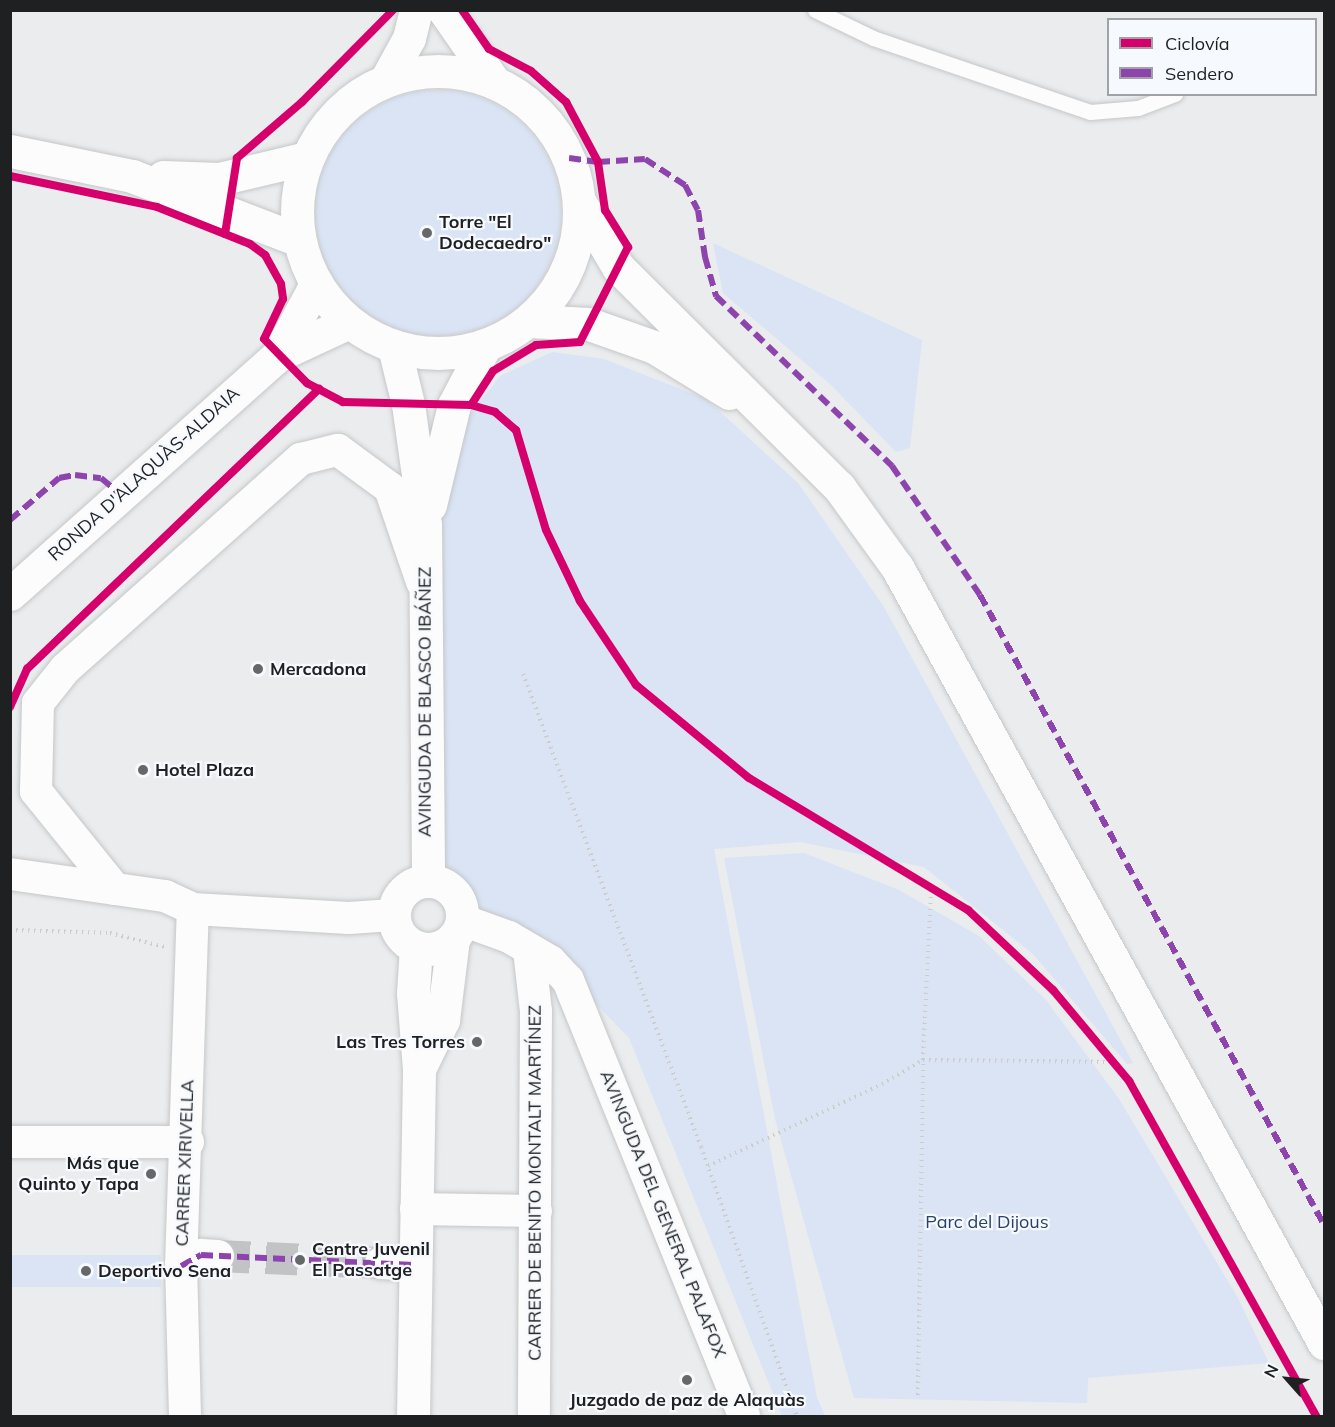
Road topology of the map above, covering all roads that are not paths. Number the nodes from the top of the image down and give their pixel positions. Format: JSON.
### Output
{"nodes":[{"id":1,"x":416,"y":10,"type":"edge"},
{"id":2,"x":444,"y":10,"type":"edge"},
{"id":3,"x":814,"y":10,"type":"edge"},
{"id":4,"x":386,"y":80,"type":"junction"},
{"id":5,"x":494,"y":82,"type":"junction"},
{"id":6,"x":1170,"y":96,"type":"edge"},
{"id":7,"x":10,"y":151,"type":"edge"},
{"id":8,"x":307,"y":158,"type":"junction"},
{"id":9,"x":132,"y":176,"type":"junction"},
{"id":10,"x":579,"y":201,"type":"junction"},
{"id":11,"x":299,"y":240,"type":"junction"},
{"id":12,"x":316,"y":284,"type":"junction"},
{"id":13,"x":529,"y":321,"type":"junction"},
{"id":14,"x":349,"y":322,"type":"junction"},
{"id":15,"x":485,"y":346,"type":"junction"},
{"id":16,"x":394,"y":347,"type":"junction"},
{"id":17,"x":278,"y":355,"type":"junction"},
{"id":18,"x":764,"y":415,"type":"junction"},
{"id":19,"x":425,"y":525,"type":"junction"},
{"id":20,"x":423,"y":586,"type":"junction"},
{"id":21,"x":10,"y":594,"type":"edge"},
{"id":22,"x":10,"y":874,"type":"edge"},
{"id":23,"x":428,"y":880,"type":"junction"},
{"id":24,"x":115,"y":889,"type":"junction"},
{"id":25,"x":193,"y":909,"type":"junction"},
{"id":26,"x":393,"y":915,"type":"junction"},
{"id":27,"x":458,"y":929,"type":"junction"},
{"id":28,"x":416,"y":947,"type":"junction"},
{"id":29,"x":529,"y":950,"type":"junction"},
{"id":30,"x":582,"y":1011,"type":"junction"},
{"id":31,"x":536,"y":1017,"type":"junction"},
{"id":32,"x":420,"y":1069,"type":"junction"},
{"id":33,"x":10,"y":1142,"type":"edge"},
{"id":34,"x":188,"y":1142,"type":"junction"},
{"id":35,"x":416,"y":1209,"type":"junction"},
{"id":36,"x":536,"y":1211,"type":"junction"},
{"id":37,"x":218,"y":1256,"type":"tunnel mouth"},
{"id":38,"x":381,"y":1263,"type":"tunnel mouth"},
{"id":39,"x":414,"y":1265,"type":"junction"},
{"id":40,"x":181,"y":1266,"type":"junction"},
{"id":41,"x":1324,"y":1343,"type":"edge"},
{"id":42,"x":185,"y":1416,"type":"edge"},
{"id":43,"x":413,"y":1416,"type":"edge"},
{"id":44,"x":534,"y":1416,"type":"edge"},
{"id":45,"x":744,"y":1416,"type":"edge"}],
"edges":[{"from":1,"to":4,"type":"main road"},
{"from":2,"to":5,"type":"main road"},
{"from":3,"to":6,"type":"lane"},
{"from":4,"to":5,"type":"main road"},
{"from":4,"to":8,"type":"main road"},
{"from":5,"to":10,"type":"main road"},
{"from":7,"to":9,"type":"main road"},
{"from":8,"to":9,"type":"main road"},
{"from":8,"to":11,"type":"main road"},
{"from":9,"to":11,"type":"main road"},
{"from":10,"to":13,"type":"main road"},
{"from":10,"to":18,"type":"main road"},
{"from":11,"to":12,"type":"main road"},
{"from":12,"to":14,"type":"main road"},
{"from":12,"to":17,"type":"main road"},
{"from":13,"to":15,"type":"main road"},
{"from":13,"to":18,"type":"main road"},
{"from":14,"to":16,"type":"main road"},
{"from":14,"to":17,"type":"main road"},
{"from":15,"to":16,"type":"main road"},
{"from":15,"to":19,"type":"main road","name":"AVINGUDA DE BLASCO IBÁÑEZ"},
{"from":16,"to":19,"type":"main road","name":"AVINGUDA DE BLASCO IBÁÑEZ"},
{"from":17,"to":21,"type":"main road","name":"RONDA D'ALAQUÀS-ALDAIA"},
{"from":18,"to":41,"type":"main road"},
{"from":19,"to":20,"type":"main road","name":"AVINGUDA DE BLASCO IBÁÑEZ"},
{"from":20,"to":23,"type":"main road","name":"AVINGUDA DE BLASCO IBÁÑEZ"},
{"from":20,"to":24,"type":"street"},
{"from":22,"to":24,"type":"street"},
{"from":23,"to":26,"type":"main road"},
{"from":23,"to":27,"type":"main road"},
{"from":24,"to":25,"type":"street"},
{"from":25,"to":26,"type":"street"},
{"from":25,"to":34,"type":"street","name":"CARRER XIRIVELLA"},
{"from":26,"to":28,"type":"main road"},
{"from":27,"to":28,"type":"main road"},
{"from":27,"to":29,"type":"street","name":"AVINGUDA DEL GENERAL PALAFOX"},
{"from":27,"to":32,"type":"main road"},
{"from":28,"to":32,"type":"main road"},
{"from":29,"to":30,"type":"street","name":"AVINGUDA DEL GENERAL PALAFOX"},
{"from":29,"to":31,"type":"street","name":"CARRER DE BENITO MONTALT MARTÍNEZ"},
{"from":30,"to":31,"type":"street"},
{"from":30,"to":45,"type":"street","name":"AVINGUDA DEL GENERAL PALAFOX"},
{"from":31,"to":36,"type":"street","name":"CARRER DE BENITO MONTALT MARTÍNEZ"},
{"from":32,"to":35,"type":"main road"},
{"from":33,"to":34,"type":"street"},
{"from":34,"to":40,"type":"street","name":"CARRER XIRIVELLA"},
{"from":35,"to":36,"type":"street"},
{"from":35,"to":39,"type":"main road"},
{"from":36,"to":44,"type":"street","name":"CARRER DE BENITO MONTALT MARTÍNEZ"},
{"from":37,"to":40,"type":"street"},
{"from":38,"to":39,"type":"street"},
{"from":39,"to":43,"type":"main road"},
{"from":40,"to":42,"type":"street","name":"CARRER XIRIVELLA"}]}
